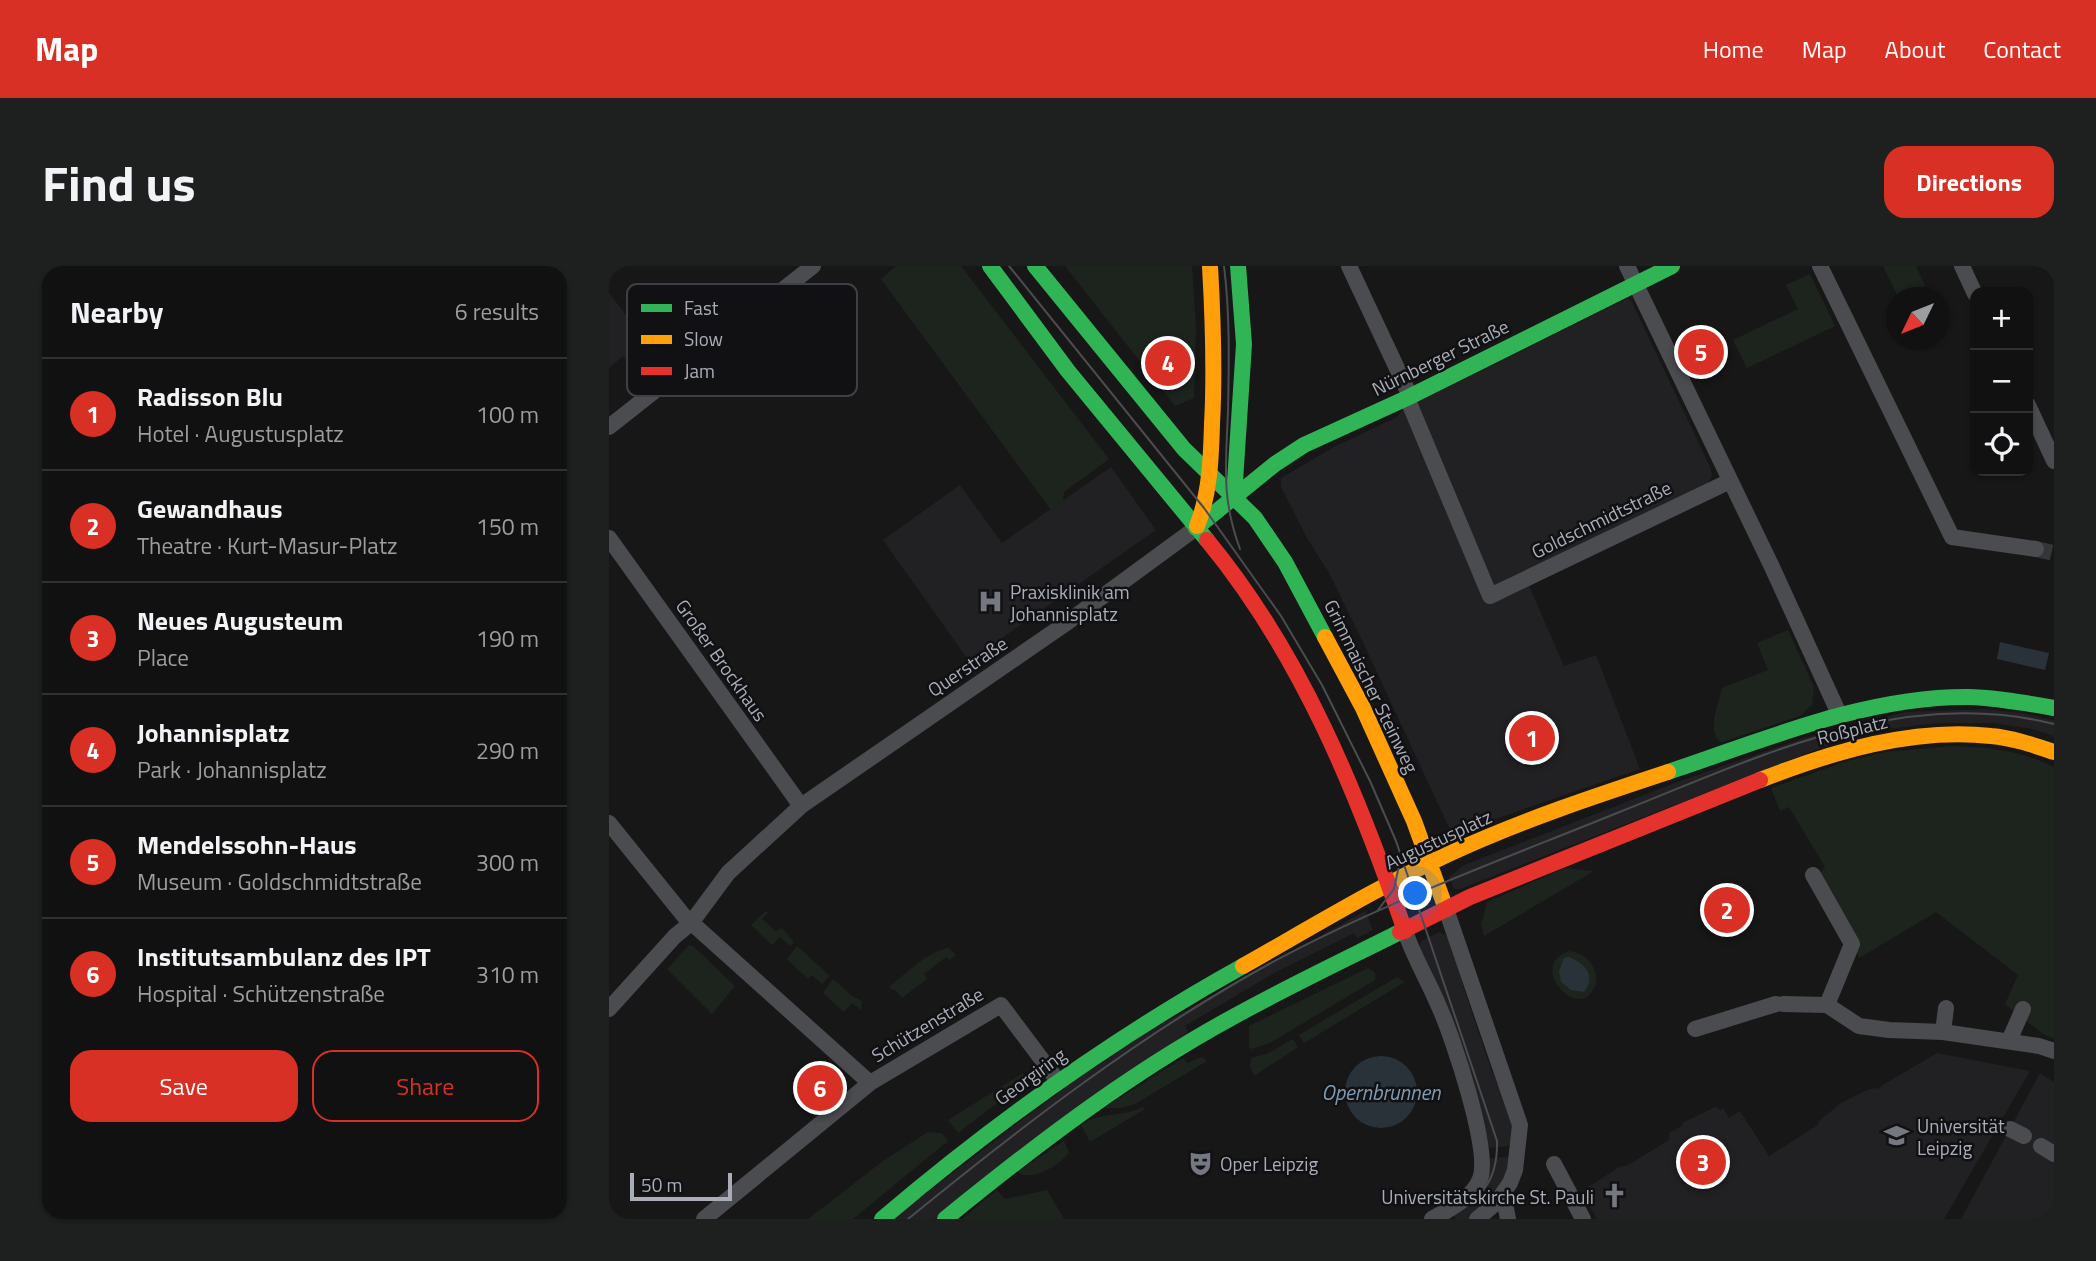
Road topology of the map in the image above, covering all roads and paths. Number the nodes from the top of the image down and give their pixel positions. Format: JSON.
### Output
{"nodes":[{"id":1,"x":813,"y":266,"type":"edge"},
{"id":2,"x":990,"y":266,"type":"edge"},
{"id":3,"x":1035,"y":266,"type":"edge"},
{"id":4,"x":1210,"y":266,"type":"edge"},
{"id":5,"x":1238,"y":266,"type":"edge"},
{"id":6,"x":1349,"y":266,"type":"edge"},
{"id":7,"x":1627,"y":266,"type":"edge"},
{"id":8,"x":1672,"y":266,"type":"edge"},
{"id":9,"x":1820,"y":266,"type":"edge"},
{"id":10,"x":1962,"y":266,"type":"edge"},
{"id":11,"x":1636,"y":283,"type":"junction"},
{"id":12,"x":790,"y":284,"type":"edge"},
{"id":13,"x":1972,"y":287,"type":"edge"},
{"id":14,"x":647,"y":396,"type":"edge"},
{"id":15,"x":1408,"y":397,"type":"junction"},
{"id":16,"x":2032,"y":413,"type":"edge"},
{"id":17,"x":609,"y":426,"type":"edge"},
{"id":18,"x":2054,"y":461,"type":"edge"},
{"id":19,"x":1210,"y":474,"type":"junction"},
{"id":20,"x":1730,"y":481,"type":"junction"},
{"id":21,"x":1234,"y":497,"type":"junction"},
{"id":22,"x":1196,"y":527,"type":"junction"},
{"id":23,"x":609,"y":538,"type":"edge"},
{"id":24,"x":2036,"y":549,"type":"tunnel mouth"},
{"id":25,"x":2054,"y":708,"type":"edge"},
{"id":26,"x":1840,"y":716,"type":"junction"},
{"id":27,"x":2054,"y":752,"type":"edge"},
{"id":28,"x":1692,"y":764,"type":"joint"},
{"id":29,"x":801,"y":806,"type":"junction"},
{"id":30,"x":609,"y":823,"type":"edge"},
{"id":31,"x":1430,"y":864,"type":"junction"},
{"id":32,"x":1814,"y":875,"type":"dead end"},
{"id":33,"x":1389,"y":885,"type":"junction"},
{"id":34,"x":1446,"y":909,"type":"junction"},
{"id":35,"x":687,"y":919,"type":"junction"},
{"id":36,"x":1405,"y":931,"type":"junction"},
{"id":37,"x":1215,"y":981,"type":"joint"},
{"id":38,"x":1827,"y":1005,"type":"junction"},
{"id":39,"x":1946,"y":1008,"type":"dead end"},
{"id":40,"x":609,"y":1009,"type":"edge"},
{"id":41,"x":2023,"y":1009,"type":"dead end"},
{"id":42,"x":1695,"y":1029,"type":"dead end"},
{"id":43,"x":1944,"y":1032,"type":"junction"},
{"id":44,"x":2009,"y":1041,"type":"junction"},
{"id":45,"x":2053,"y":1051,"type":"edge"},
{"id":46,"x":1058,"y":1080,"type":"junction"},
{"id":47,"x":870,"y":1083,"type":"junction"},
{"id":48,"x":1554,"y":1164,"type":"dead end"},
{"id":49,"x":1504,"y":1198,"type":"dead end"},
{"id":50,"x":704,"y":1219,"type":"edge"},
{"id":51,"x":882,"y":1219,"type":"edge"},
{"id":52,"x":945,"y":1219,"type":"edge"},
{"id":53,"x":1431,"y":1219,"type":"edge"},
{"id":54,"x":1477,"y":1219,"type":"edge"},
{"id":55,"x":1508,"y":1219,"type":"edge"},
{"id":56,"x":1583,"y":1219,"type":"edge"}],
"edges":[{"from":1,"to":12,"type":"street"},
{"from":2,"to":22,"type":"main road"},
{"from":3,"to":19,"type":"main road","name":"Grimmaischer Steinweg"},
{"from":4,"to":19,"type":"main road"},
{"from":5,"to":21,"type":"main road"},
{"from":6,"to":15,"type":"street"},
{"from":7,"to":11,"type":"street"},
{"from":8,"to":11,"type":"main road","name":"Nürnberger Straße"},
{"from":9,"to":24,"type":"street"},
{"from":10,"to":13,"type":"street"},
{"from":11,"to":15,"type":"main road","name":"Nürnberger Straße"},
{"from":11,"to":20,"type":"street"},
{"from":14,"to":17,"type":"street"},
{"from":15,"to":20,"type":"street","name":"Goldschmidtstraße"},
{"from":15,"to":21,"type":"main road","name":"Nürnberger Straße"},
{"from":16,"to":18,"type":"street"},
{"from":19,"to":21,"type":"main road","name":"Grimmaischer Steinweg"},
{"from":19,"to":22,"type":"main road"},
{"from":20,"to":26,"type":"street"},
{"from":21,"to":22,"type":"main road","name":"Querstraße"},
{"from":21,"to":31,"type":"main road","name":"Grimmaischer Steinweg"},
{"from":22,"to":29,"type":"street","name":"Querstraße"},
{"from":22,"to":33,"type":"main road"},
{"from":23,"to":29,"type":"street","name":"Großer Brockhaus"},
{"from":25,"to":26,"type":"main road","name":"Roßplatz"},
{"from":26,"to":28,"type":"main road","name":"Roßplatz"},
{"from":27,"to":34,"type":"main road","name":"Roßplatz"},
{"from":28,"to":31,"type":"main road","name":"Augustusplatz"},
{"from":29,"to":35,"type":"street","name":"Querstraße"},
{"from":30,"to":35,"type":"street"},
{"from":31,"to":33,"type":"main road","name":"Augustusplatz"},
{"from":31,"to":34,"type":"main road","name":"Grimmaischer Steinweg"},
{"from":32,"to":38,"type":"street"},
{"from":33,"to":36,"type":"main road"},
{"from":33,"to":37,"type":"main road","name":"Augustusplatz"},
{"from":34,"to":36,"type":"main road"},
{"from":34,"to":54,"type":"street"},
{"from":35,"to":40,"type":"street","name":"Querstraße"},
{"from":35,"to":47,"type":"street"},
{"from":36,"to":52,"type":"main road"},
{"from":36,"to":53,"type":"street"},
{"from":37,"to":46,"type":"main road","name":"Georgiring"},
{"from":38,"to":42,"type":"street"},
{"from":38,"to":43,"type":"street"},
{"from":39,"to":43,"type":"street"},
{"from":41,"to":44,"type":"street"},
{"from":43,"to":44,"type":"street"},
{"from":44,"to":45,"type":"street"},
{"from":46,"to":47,"type":"street","name":"Schützenstraße"},
{"from":46,"to":51,"type":"main road","name":"Georgiring"},
{"from":47,"to":50,"type":"street","name":"Schützenstraße"},
{"from":48,"to":56,"type":"street"},
{"from":49,"to":55,"type":"street"}]}
